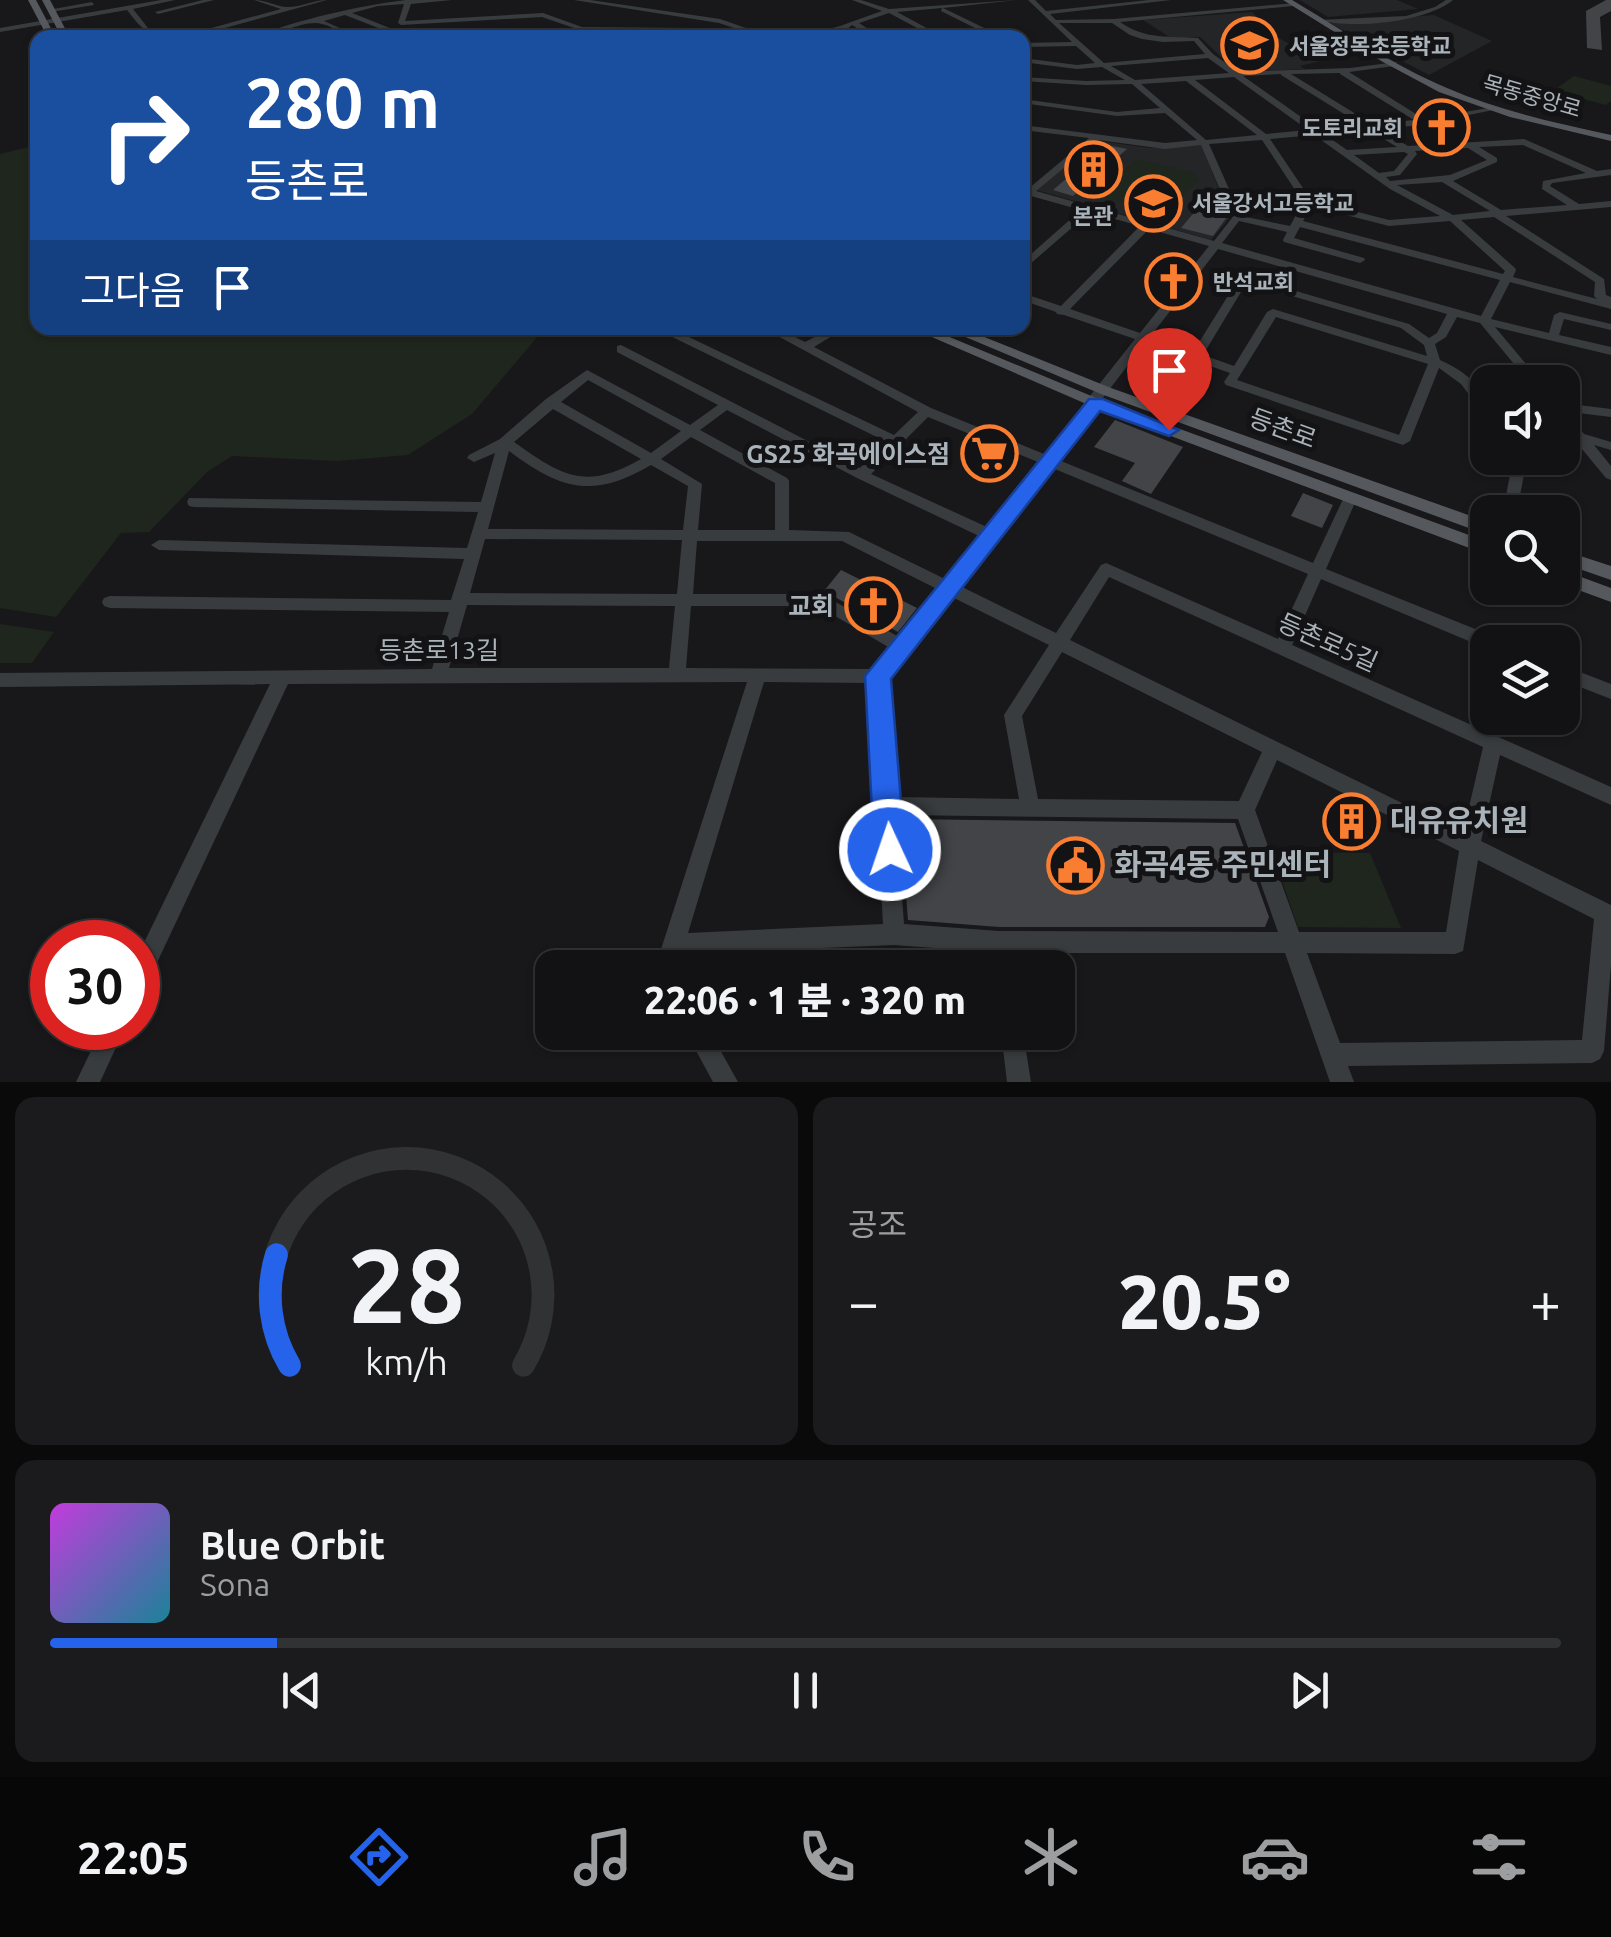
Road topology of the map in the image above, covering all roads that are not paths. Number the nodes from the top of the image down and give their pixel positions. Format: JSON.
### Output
{"nodes":[{"id":1,"x":32,"y":0,"type":"edge"},
{"id":2,"x":46,"y":0,"type":"edge"},
{"id":3,"x":116,"y":0,"type":"edge"},
{"id":4,"x":172,"y":0,"type":"edge"},
{"id":5,"x":212,"y":0,"type":"edge"},
{"id":6,"x":257,"y":0,"type":"edge"},
{"id":7,"x":444,"y":0,"type":"edge"},
{"id":8,"x":541,"y":0,"type":"edge"},
{"id":9,"x":577,"y":0,"type":"edge"},
{"id":10,"x":855,"y":0,"type":"edge"},
{"id":11,"x":915,"y":0,"type":"edge"},
{"id":12,"x":1014,"y":0,"type":"edge"},
{"id":13,"x":1031,"y":0,"type":"edge"},
{"id":14,"x":1168,"y":0,"type":"edge"},
{"id":15,"x":1236,"y":0,"type":"edge"},
{"id":16,"x":1450,"y":0,"type":"edge"},
{"id":17,"x":317,"y":1,"type":"edge"},
{"id":18,"x":409,"y":1,"type":"edge"},
{"id":19,"x":377,"y":2,"type":"edge"},
{"id":20,"x":1140,"y":2,"type":"edge"},
{"id":21,"x":1290,"y":2,"type":"edge"},
{"id":22,"x":670,"y":6,"type":"dead end"},
{"id":23,"x":935,"y":6,"type":"junction"},
{"id":24,"x":1248,"y":6,"type":"junction"},
{"id":25,"x":288,"y":9,"type":"junction"},
{"id":26,"x":51,"y":10,"type":"junction"},
{"id":27,"x":889,"y":11,"type":"junction"},
{"id":28,"x":132,"y":12,"type":"junction"},
{"id":29,"x":660,"y":12,"type":"junction"},
{"id":30,"x":1048,"y":12,"type":"junction"},
{"id":31,"x":344,"y":13,"type":"junction"},
{"id":32,"x":543,"y":15,"type":"junction"},
{"id":33,"x":1170,"y":16,"type":"junction"},
{"id":34,"x":57,"y":20,"type":"junction"},
{"id":35,"x":317,"y":20,"type":"junction"},
{"id":36,"x":436,"y":20,"type":"junction"},
{"id":37,"x":1321,"y":20,"type":"junction"},
{"id":38,"x":720,"y":21,"type":"junction"},
{"id":39,"x":1058,"y":21,"type":"junction"},
{"id":40,"x":1114,"y":21,"type":"junction"},
{"id":41,"x":44,"y":22,"type":"junction"},
{"id":42,"x":400,"y":23,"type":"junction"},
{"id":43,"x":853,"y":23,"type":"junction"},
{"id":44,"x":842,"y":27,"type":"junction"},
{"id":45,"x":0,"y":30,"type":"edge"},
{"id":46,"x":48,"y":30,"type":"edge"},
{"id":47,"x":62,"y":30,"type":"edge"},
{"id":48,"x":148,"y":30,"type":"edge"},
{"id":49,"x":208,"y":30,"type":"edge"},
{"id":50,"x":281,"y":30,"type":"edge"},
{"id":51,"x":341,"y":30,"type":"edge"},
{"id":52,"x":390,"y":30,"type":"edge"},
{"id":53,"x":434,"y":30,"type":"edge"},
{"id":54,"x":540,"y":30,"type":"edge"},
{"id":55,"x":575,"y":30,"type":"edge"},
{"id":56,"x":630,"y":30,"type":"edge"},
{"id":57,"x":699,"y":30,"type":"edge"},
{"id":58,"x":748,"y":30,"type":"edge"},
{"id":59,"x":831,"y":30,"type":"edge"},
{"id":60,"x":839,"y":30,"type":"edge"},
{"id":61,"x":865,"y":30,"type":"edge"},
{"id":62,"x":926,"y":30,"type":"edge"},
{"id":63,"x":989,"y":30,"type":"edge"},
{"id":64,"x":1081,"y":44,"type":"junction"},
{"id":65,"x":1030,"y":45,"type":"edge"},
{"id":66,"x":1210,"y":56,"type":"junction"},
{"id":67,"x":1030,"y":61,"type":"edge"},
{"id":68,"x":1394,"y":64,"type":"junction"},
{"id":69,"x":1102,"y":65,"type":"junction"},
{"id":70,"x":1281,"y":71,"type":"junction"},
{"id":71,"x":1342,"y":72,"type":"junction"},
{"id":72,"x":1235,"y":75,"type":"junction"},
{"id":73,"x":1187,"y":78,"type":"junction"},
{"id":74,"x":1030,"y":80,"type":"edge"},
{"id":75,"x":1132,"y":81,"type":"junction"},
{"id":76,"x":1030,"y":100,"type":"edge"},
{"id":77,"x":1494,"y":109,"type":"junction"},
{"id":78,"x":1167,"y":110,"type":"junction"},
{"id":79,"x":1424,"y":122,"type":"junction"},
{"id":80,"x":1030,"y":127,"type":"edge"},
{"id":81,"x":1372,"y":127,"type":"junction"},
{"id":82,"x":1437,"y":131,"type":"dead end"},
{"id":83,"x":1316,"y":132,"type":"junction"},
{"id":84,"x":1265,"y":136,"type":"junction"},
{"id":85,"x":1096,"y":137,"type":"junction"},
{"id":86,"x":1611,"y":138,"type":"edge"},
{"id":87,"x":1204,"y":142,"type":"junction"},
{"id":88,"x":1468,"y":144,"type":"junction"},
{"id":89,"x":1406,"y":149,"type":"junction"},
{"id":90,"x":1345,"y":153,"type":"junction"},
{"id":91,"x":1611,"y":172,"type":"edge"},
{"id":92,"x":1596,"y":174,"type":"junction"},
{"id":93,"x":1377,"y":176,"type":"junction"},
{"id":94,"x":1444,"y":179,"type":"junction"},
{"id":95,"x":1388,"y":183,"type":"junction"},
{"id":96,"x":1030,"y":189,"type":"edge"},
{"id":97,"x":1030,"y":194,"type":"edge"},
{"id":98,"x":1308,"y":202,"type":"junction"},
{"id":99,"x":1578,"y":207,"type":"junction"},
{"id":100,"x":1611,"y":207,"type":"edge"},
{"id":101,"x":1088,"y":208,"type":"junction"},
{"id":102,"x":1499,"y":215,"type":"junction"},
{"id":103,"x":1237,"y":218,"type":"junction"},
{"id":104,"x":1454,"y":219,"type":"junction"},
{"id":105,"x":1389,"y":223,"type":"junction"},
{"id":106,"x":1146,"y":225,"type":"junction"},
{"id":107,"x":1296,"y":227,"type":"junction"},
{"id":108,"x":1374,"y":242,"type":"junction"},
{"id":109,"x":1216,"y":245,"type":"junction"},
{"id":110,"x":1360,"y":260,"type":"junction"},
{"id":111,"x":1030,"y":261,"type":"edge"},
{"id":112,"x":1510,"y":279,"type":"junction"},
{"id":113,"x":1344,"y":281,"type":"junction"},
{"id":114,"x":1030,"y":299,"type":"edge"},
{"id":115,"x":1611,"y":304,"type":"edge"},
{"id":116,"x":1061,"y":312,"type":"junction"},
{"id":117,"x":1453,"y":312,"type":"junction"},
{"id":118,"x":1484,"y":321,"type":"junction"},
{"id":119,"x":1611,"y":327,"type":"edge"},
{"id":120,"x":676,"y":335,"type":"edge"},
{"id":121,"x":783,"y":335,"type":"edge"},
{"id":122,"x":827,"y":335,"type":"edge"},
{"id":123,"x":937,"y":335,"type":"edge"},
{"id":124,"x":966,"y":335,"type":"edge"},
{"id":125,"x":1553,"y":337,"type":"junction"},
{"id":126,"x":1142,"y":340,"type":"junction"},
{"id":127,"x":1429,"y":342,"type":"junction"},
{"id":128,"x":806,"y":347,"type":"junction"},
{"id":129,"x":622,"y":350,"type":"dead end"},
{"id":130,"x":1611,"y":351,"type":"edge"},
{"id":131,"x":1196,"y":358,"type":"junction"},
{"id":132,"x":1435,"y":362,"type":"junction"},
{"id":133,"x":1521,"y":365,"type":"edge"},
{"id":134,"x":1237,"y":371,"type":"junction"},
{"id":135,"x":1470,"y":384,"type":"edge"},
{"id":136,"x":1101,"y":397,"type":"junction"},
{"id":137,"x":550,"y":402,"type":"junction"},
{"id":138,"x":727,"y":404,"type":"junction"},
{"id":139,"x":1580,"y":409,"type":"edge"},
{"id":140,"x":926,"y":411,"type":"junction"},
{"id":141,"x":1162,"y":412,"type":"junction"},
{"id":142,"x":1611,"y":413,"type":"edge"},
{"id":143,"x":690,"y":429,"type":"junction"},
{"id":144,"x":1580,"y":437,"type":"joint"},
{"id":145,"x":896,"y":441,"type":"junction"},
{"id":146,"x":505,"y":442,"type":"junction"},
{"id":147,"x":1611,"y":446,"type":"edge"},
{"id":148,"x":651,"y":456,"type":"junction"},
{"id":149,"x":474,"y":458,"type":"dead end"},
{"id":150,"x":1049,"y":462,"type":"junction"},
{"id":151,"x":862,"y":475,"type":"junction"},
{"id":152,"x":1611,"y":476,"type":"edge"},
{"id":153,"x":1350,"y":498,"type":"junction"},
{"id":154,"x":194,"y":502,"type":"dead end"},
{"id":155,"x":486,"y":507,"type":"junction"},
{"id":156,"x":1470,"y":523,"type":"edge"},
{"id":157,"x":477,"y":534,"type":"junction"},
{"id":158,"x":688,"y":534,"type":"junction"},
{"id":159,"x":782,"y":534,"type":"junction"},
{"id":160,"x":991,"y":536,"type":"junction"},
{"id":161,"x":1470,"y":542,"type":"edge"},
{"id":162,"x":159,"y":545,"type":"dead end"},
{"id":163,"x":472,"y":554,"type":"junction"},
{"id":164,"x":1580,"y":562,"type":"edge"},
{"id":165,"x":1316,"y":572,"type":"junction"},
{"id":166,"x":1611,"y":573,"type":"edge"},
{"id":167,"x":1580,"y":583,"type":"edge"},
{"id":168,"x":948,"y":588,"type":"junction"},
{"id":169,"x":1611,"y":594,"type":"edge"},
{"id":170,"x":683,"y":600,"type":"junction"},
{"id":171,"x":110,"y":602,"type":"dead end"},
{"id":172,"x":458,"y":603,"type":"junction"},
{"id":173,"x":1470,"y":634,"type":"edge"},
{"id":174,"x":1056,"y":642,"type":"junction"},
{"id":175,"x":902,"y":647,"type":"junction"},
{"id":176,"x":1282,"y":648,"type":"junction"},
{"id":177,"x":676,"y":674,"type":"junction"},
{"id":178,"x":439,"y":675,"type":"junction"},
{"id":179,"x":758,"y":675,"type":"junction"},
{"id":180,"x":284,"y":676,"type":"junction"},
{"id":181,"x":878,"y":676,"type":"junction"},
{"id":182,"x":1580,"y":679,"type":"edge"},
{"id":183,"x":0,"y":680,"type":"edge"},
{"id":184,"x":1611,"y":692,"type":"edge"},
{"id":185,"x":1493,"y":744,"type":"junction"},
{"id":186,"x":1274,"y":749,"type":"junction"},
{"id":187,"x":1611,"y":796,"type":"edge"},
{"id":188,"x":887,"y":806,"type":"junction"},
{"id":189,"x":1030,"y":808,"type":"junction"},
{"id":190,"x":1245,"y":810,"type":"junction"},
{"id":191,"x":1470,"y":845,"type":"junction"},
{"id":192,"x":1608,"y":914,"type":"edge"},
{"id":193,"x":160,"y":932,"type":"edge"},
{"id":194,"x":894,"y":934,"type":"junction"},
{"id":195,"x":999,"y":942,"type":"junction"},
{"id":196,"x":672,"y":944,"type":"junction"},
{"id":197,"x":1294,"y":945,"type":"junction"},
{"id":198,"x":670,"y":950,"type":"edge"},
{"id":199,"x":1000,"y":950,"type":"edge"},
{"id":200,"x":103,"y":1050,"type":"edge"},
{"id":201,"x":707,"y":1050,"type":"edge"},
{"id":202,"x":1015,"y":1050,"type":"edge"},
{"id":203,"x":1333,"y":1055,"type":"junction"},
{"id":204,"x":88,"y":1082,"type":"edge"},
{"id":205,"x":726,"y":1082,"type":"edge"},
{"id":206,"x":1020,"y":1082,"type":"edge"},
{"id":207,"x":1342,"y":1082,"type":"edge"}],
"edges":[{"from":1,"to":41,"type":"main road"},
{"from":2,"to":26,"type":"main road"},
{"from":3,"to":26,"type":"street"},
{"from":4,"to":28,"type":"street"},
{"from":5,"to":28,"type":"street"},
{"from":6,"to":25,"type":"street"},
{"from":7,"to":18,"type":"street"},
{"from":7,"to":36,"type":"street"},
{"from":8,"to":32,"type":"street"},
{"from":9,"to":29,"type":"street"},
{"from":10,"to":27,"type":"street"},
{"from":11,"to":23,"type":"street"},
{"from":12,"to":23,"type":"street"},
{"from":13,"to":30,"type":"street"},
{"from":14,"to":20,"type":"street"},
{"from":15,"to":24,"type":"street"},
{"from":16,"to":37,"type":"street"},
{"from":17,"to":25,"type":"street"},
{"from":17,"to":31,"type":"street"},
{"from":18,"to":19,"type":"street"},
{"from":18,"to":42,"type":"street"},
{"from":19,"to":31,"type":"street"},
{"from":19,"to":42,"type":"street"},
{"from":20,"to":30,"type":"street"},
{"from":20,"to":33,"type":"street"},
{"from":21,"to":24,"type":"street"},
{"from":21,"to":37,"type":"main road","name":"목동중앙로"},
{"from":22,"to":29,"type":"street"},
{"from":23,"to":27,"type":"street"},
{"from":23,"to":63,"type":"street"},
{"from":24,"to":33,"type":"street"},
{"from":25,"to":35,"type":"street"},
{"from":25,"to":49,"type":"street"},
{"from":26,"to":34,"type":"main road"},
{"from":27,"to":43,"type":"street"},
{"from":27,"to":62,"type":"street"},
{"from":28,"to":34,"type":"street"},
{"from":28,"to":48,"type":"street"},
{"from":29,"to":38,"type":"street"},
{"from":29,"to":56,"type":"street"},
{"from":30,"to":39,"type":"street"},
{"from":31,"to":35,"type":"street"},
{"from":31,"to":52,"type":"street"},
{"from":32,"to":36,"type":"street"},
{"from":32,"to":54,"type":"street"},
{"from":32,"to":55,"type":"street"},
{"from":33,"to":40,"type":"street"},
{"from":34,"to":41,"type":"street"},
{"from":34,"to":47,"type":"main road"},
{"from":35,"to":50,"type":"street"},
{"from":35,"to":51,"type":"street"},
{"from":36,"to":42,"type":"street"},
{"from":36,"to":53,"type":"street"},
{"from":37,"to":68,"type":"main road","name":"목동중앙로"},
{"from":38,"to":57,"type":"street"},
{"from":38,"to":58,"type":"street"},
{"from":39,"to":40,"type":"street"},
{"from":39,"to":64,"type":"street"},
{"from":40,"to":66,"type":"street"},
{"from":41,"to":45,"type":"street"},
{"from":41,"to":46,"type":"main road"},
{"from":43,"to":44,"type":"street"},
{"from":43,"to":61,"type":"street"},
{"from":44,"to":59,"type":"street"},
{"from":44,"to":60,"type":"street"},
{"from":64,"to":65,"type":"street"},
{"from":64,"to":69,"type":"street"},
{"from":66,"to":69,"type":"street"},
{"from":66,"to":72,"type":"street"},
{"from":67,"to":69,"type":"street"},
{"from":68,"to":71,"type":"street"},
{"from":68,"to":77,"type":"main road","name":"목동중앙로"},
{"from":69,"to":75,"type":"street"},
{"from":70,"to":71,"type":"street"},
{"from":70,"to":72,"type":"street"},
{"from":70,"to":81,"type":"street"},
{"from":71,"to":79,"type":"street"},
{"from":72,"to":73,"type":"street"},
{"from":72,"to":83,"type":"street"},
{"from":73,"to":75,"type":"street"},
{"from":73,"to":84,"type":"street"},
{"from":74,"to":75,"type":"street"},
{"from":75,"to":78,"type":"street"},
{"from":76,"to":78,"type":"street"},
{"from":77,"to":79,"type":"street"},
{"from":77,"to":86,"type":"main road","name":"목동중앙로"},
{"from":78,"to":87,"type":"street"},
{"from":79,"to":81,"type":"street"},
{"from":79,"to":82,"type":"street"},
{"from":80,"to":85,"type":"street"},
{"from":81,"to":83,"type":"street"},
{"from":81,"to":89,"type":"street"},
{"from":83,"to":84,"type":"street"},
{"from":83,"to":90,"type":"street"},
{"from":84,"to":87,"type":"street"},
{"from":84,"to":98,"type":"street"},
{"from":85,"to":87,"type":"street"},
{"from":85,"to":96,"type":"street"},
{"from":87,"to":103,"type":"street"},
{"from":88,"to":89,"type":"street"},
{"from":88,"to":92,"type":"street"},
{"from":88,"to":94,"type":"street"},
{"from":89,"to":90,"type":"street"},
{"from":89,"to":93,"type":"street"},
{"from":90,"to":93,"type":"street"},
{"from":91,"to":92,"type":"street"},
{"from":92,"to":99,"type":"street"},
{"from":93,"to":95,"type":"street"},
{"from":94,"to":95,"type":"street"},
{"from":94,"to":102,"type":"street"},
{"from":95,"to":104,"type":"street"},
{"from":97,"to":101,"type":"street"},
{"from":98,"to":105,"type":"street"},
{"from":98,"to":107,"type":"street"},
{"from":99,"to":100,"type":"street"},
{"from":99,"to":102,"type":"street"},
{"from":101,"to":106,"type":"street"},
{"from":101,"to":111,"type":"street"},
{"from":102,"to":104,"type":"street"},
{"from":102,"to":115,"type":"street"},
{"from":103,"to":107,"type":"street"},
{"from":103,"to":109,"type":"street"},
{"from":104,"to":105,"type":"street"},
{"from":104,"to":112,"type":"street"},
{"from":105,"to":108,"type":"street"},
{"from":106,"to":109,"type":"street"},
{"from":106,"to":116,"type":"street"},
{"from":107,"to":108,"type":"street"},
{"from":107,"to":110,"type":"street"},
{"from":108,"to":110,"type":"street"},
{"from":108,"to":112,"type":"street"},
{"from":109,"to":113,"type":"street"},
{"from":109,"to":126,"type":"street"},
{"from":110,"to":113,"type":"street"},
{"from":112,"to":115,"type":"street"},
{"from":112,"to":118,"type":"street"},
{"from":113,"to":117,"type":"street"},
{"from":114,"to":116,"type":"street"},
{"from":116,"to":126,"type":"street"},
{"from":117,"to":118,"type":"street"},
{"from":117,"to":127,"type":"street"},
{"from":118,"to":125,"type":"street"},
{"from":118,"to":133,"type":"street"},
{"from":119,"to":125,"type":"street"},
{"from":120,"to":145,"type":"street"},
{"from":121,"to":128,"type":"street"},
{"from":122,"to":128,"type":"street"},
{"from":123,"to":136,"type":"main road","name":"등촌로"},
{"from":124,"to":136,"type":"main road","name":"등촌로"},
{"from":125,"to":130,"type":"street"},
{"from":126,"to":131,"type":"street"},
{"from":126,"to":136,"type":"street"},
{"from":127,"to":131,"type":"street"},
{"from":127,"to":132,"type":"street"},
{"from":128,"to":140,"type":"street"},
{"from":129,"to":138,"type":"street"},
{"from":131,"to":134,"type":"street"},
{"from":131,"to":141,"type":"street"},
{"from":132,"to":134,"type":"street"},
{"from":132,"to":134,"type":"street"},
{"from":132,"to":135,"type":"street"},
{"from":136,"to":141,"type":"main road","name":"등촌로"},
{"from":136,"to":150,"type":"street"},
{"from":136,"to":153,"type":"main road","name":"등촌로"},
{"from":137,"to":143,"type":"street"},
{"from":137,"to":146,"type":"street"},
{"from":137,"to":148,"type":"street"},
{"from":138,"to":143,"type":"street"},
{"from":138,"to":151,"type":"street"},
{"from":139,"to":142,"type":"street"},
{"from":140,"to":145,"type":"street"},
{"from":140,"to":150,"type":"street"},
{"from":141,"to":156,"type":"main road","name":"등촌로"},
{"from":143,"to":148,"type":"street"},
{"from":143,"to":159,"type":"street"},
{"from":144,"to":147,"type":"street"},
{"from":144,"to":152,"type":"street"},
{"from":145,"to":151,"type":"street"},
{"from":146,"to":148,"type":"street"},
{"from":146,"to":149,"type":"street"},
{"from":146,"to":155,"type":"street"},
{"from":148,"to":158,"type":"street"},
{"from":150,"to":160,"type":"street"},
{"from":150,"to":165,"type":"street"},
{"from":151,"to":160,"type":"street"},
{"from":153,"to":161,"type":"main road","name":"등촌로"},
{"from":153,"to":165,"type":"street"},
{"from":154,"to":155,"type":"street"},
{"from":155,"to":157,"type":"street"},
{"from":157,"to":158,"type":"street"},
{"from":157,"to":163,"type":"street"},
{"from":158,"to":159,"type":"street"},
{"from":158,"to":170,"type":"street"},
{"from":159,"to":168,"type":"street"},
{"from":160,"to":168,"type":"street"},
{"from":162,"to":163,"type":"street"},
{"from":163,"to":172,"type":"street"},
{"from":164,"to":166,"type":"main road"},
{"from":165,"to":173,"type":"street"},
{"from":165,"to":176,"type":"street"},
{"from":167,"to":169,"type":"main road"},
{"from":168,"to":174,"type":"street"},
{"from":168,"to":175,"type":"street"},
{"from":170,"to":172,"type":"street","name":"등촌로13길"},
{"from":170,"to":175,"type":"street","name":"등촌로13길"},
{"from":170,"to":177,"type":"street"},
{"from":171,"to":172,"type":"street","name":"등촌로13길"},
{"from":172,"to":178,"type":"street"},
{"from":174,"to":176,"type":"street","name":"등촌로5길"},
{"from":174,"to":186,"type":"street"},
{"from":174,"to":189,"type":"street"},
{"from":175,"to":181,"type":"street"},
{"from":176,"to":185,"type":"street","name":"등촌로5길"},
{"from":177,"to":178,"type":"street","name":"등촌로13길"},
{"from":177,"to":179,"type":"street","name":"등촌로13길"},
{"from":178,"to":180,"type":"street","name":"등촌로13길"},
{"from":179,"to":181,"type":"street","name":"등촌로13길"},
{"from":179,"to":196,"type":"street"},
{"from":180,"to":183,"type":"street","name":"등촌로13길"},
{"from":180,"to":193,"type":"street"},
{"from":181,"to":188,"type":"street"},
{"from":182,"to":184,"type":"street"},
{"from":185,"to":187,"type":"street","name":"등촌로5길"},
{"from":185,"to":191,"type":"street"},
{"from":186,"to":190,"type":"street"},
{"from":186,"to":191,"type":"street"},
{"from":188,"to":189,"type":"street"},
{"from":188,"to":194,"type":"street"},
{"from":189,"to":190,"type":"street"},
{"from":190,"to":197,"type":"street"},
{"from":191,"to":192,"type":"street"},
{"from":191,"to":197,"type":"street"},
{"from":192,"to":203,"type":"street"},
{"from":194,"to":195,"type":"street"},
{"from":194,"to":196,"type":"street"},
{"from":195,"to":197,"type":"street"},
{"from":195,"to":199,"type":"street"},
{"from":196,"to":198,"type":"street"},
{"from":197,"to":203,"type":"street"},
{"from":200,"to":204,"type":"street"},
{"from":201,"to":205,"type":"street"},
{"from":202,"to":206,"type":"street"},
{"from":203,"to":207,"type":"street"}]}
